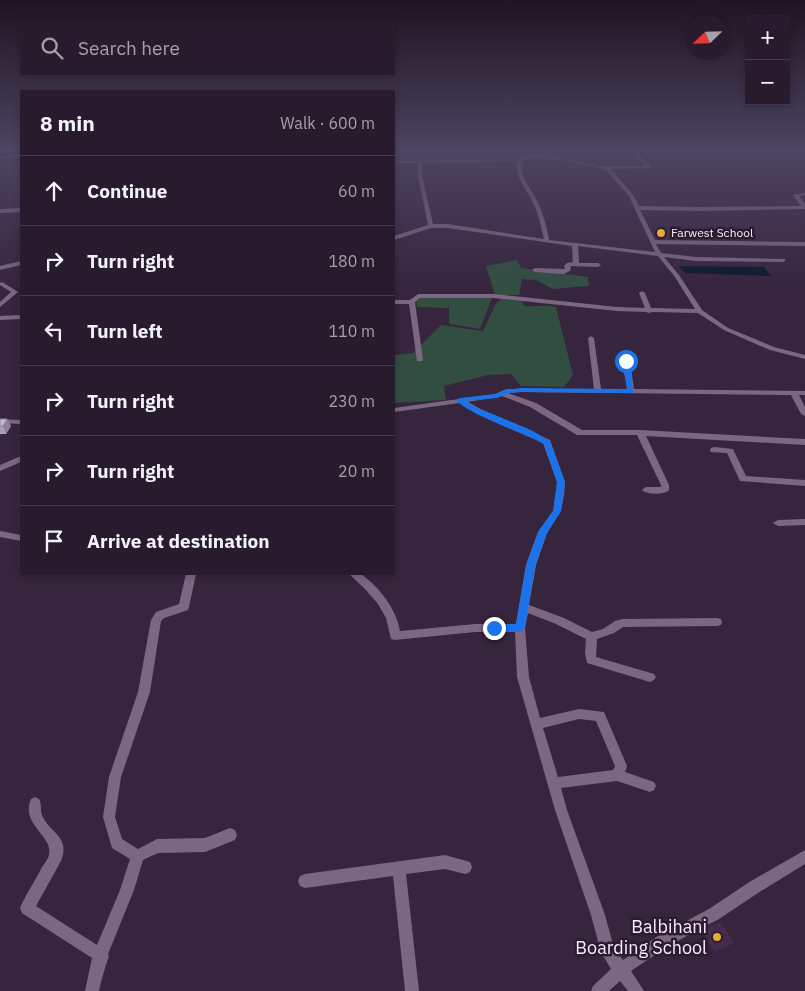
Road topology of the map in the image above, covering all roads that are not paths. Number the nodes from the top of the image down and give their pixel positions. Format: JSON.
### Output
{"nodes":[{"id":1,"x":425,"y":197,"type":"edge"},
{"id":2,"x":532,"y":197,"type":"edge"},
{"id":3,"x":632,"y":197,"type":"edge"},
{"id":4,"x":797,"y":197,"type":"edge"},
{"id":5,"x":805,"y":207,"type":"edge"},
{"id":6,"x":637,"y":208,"type":"junction"},
{"id":7,"x":20,"y":210,"type":"edge"},
{"id":8,"x":0,"y":211,"type":"edge"},
{"id":9,"x":431,"y":226,"type":"junction"},
{"id":10,"x":395,"y":238,"type":"edge"},
{"id":11,"x":607,"y":240,"type":"dead end"},
{"id":12,"x":548,"y":241,"type":"junction"},
{"id":13,"x":653,"y":242,"type":"junction"},
{"id":14,"x":574,"y":244,"type":"junction"},
{"id":15,"x":805,"y":244,"type":"edge"},
{"id":16,"x":610,"y":248,"type":"junction"},
{"id":17,"x":658,"y":253,"type":"junction"},
{"id":18,"x":783,"y":260,"type":"dead end"},
{"id":19,"x":20,"y":263,"type":"edge"},
{"id":20,"x":576,"y":264,"type":"junction"},
{"id":21,"x":598,"y":265,"type":"dead end"},
{"id":22,"x":0,"y":268,"type":"edge"},
{"id":23,"x":535,"y":270,"type":"dead end"},
{"id":24,"x":2,"y":284,"type":"dead end"},
{"id":25,"x":642,"y":293,"type":"dead end"},
{"id":26,"x":395,"y":302,"type":"edge"},
{"id":27,"x":412,"y":302,"type":"junction"},
{"id":28,"x":0,"y":305,"type":"edge"},
{"id":29,"x":649,"y":311,"type":"junction"},
{"id":30,"x":700,"y":311,"type":"junction"},
{"id":31,"x":20,"y":317,"type":"edge"},
{"id":32,"x":0,"y":318,"type":"edge"},
{"id":33,"x":591,"y":338,"type":"dead end"},
{"id":34,"x":805,"y":358,"type":"edge"},
{"id":35,"x":418,"y":360,"type":"dead end"},
{"id":36,"x":626,"y":361,"type":"dead end"},
{"id":37,"x":598,"y":391,"type":"junction"},
{"id":38,"x":631,"y":391,"type":"junction"},
{"id":39,"x":794,"y":393,"type":"junction"},
{"id":40,"x":805,"y":393,"type":"edge"},
{"id":41,"x":502,"y":394,"type":"junction"},
{"id":42,"x":460,"y":400,"type":"junction"},
{"id":43,"x":395,"y":410,"type":"edge"},
{"id":44,"x":805,"y":414,"type":"edge"},
{"id":45,"x":0,"y":421,"type":"edge"},
{"id":46,"x":20,"y":422,"type":"edge"},
{"id":47,"x":640,"y":432,"type":"junction"},
{"id":48,"x":805,"y":442,"type":"edge"},
{"id":49,"x":714,"y":450,"type":"dead end"},
{"id":50,"x":20,"y":459,"type":"edge"},
{"id":51,"x":0,"y":468,"type":"edge"},
{"id":52,"x":805,"y":482,"type":"edge"},
{"id":53,"x":646,"y":490,"type":"dead end"},
{"id":54,"x":805,"y":522,"type":"edge"},
{"id":55,"x":778,"y":523,"type":"dead end"},
{"id":56,"x":0,"y":534,"type":"edge"},
{"id":57,"x":20,"y":538,"type":"edge"},
{"id":58,"x":192,"y":575,"type":"edge"},
{"id":59,"x":355,"y":575,"type":"edge"},
{"id":60,"x":524,"y":607,"type":"junction"},
{"id":61,"x":717,"y":622,"type":"dead end"},
{"id":62,"x":520,"y":628,"type":"junction"},
{"id":63,"x":592,"y":637,"type":"junction"},
{"id":64,"x":650,"y":677,"type":"dead end"},
{"id":65,"x":537,"y":724,"type":"junction"},
{"id":66,"x":617,"y":775,"type":"junction"},
{"id":67,"x":554,"y":783,"type":"junction"},
{"id":68,"x":650,"y":786,"type":"dead end"},
{"id":69,"x":35,"y":803,"type":"dead end"},
{"id":70,"x":230,"y":834,"type":"dead end"},
{"id":71,"x":137,"y":856,"type":"junction"},
{"id":72,"x":805,"y":857,"type":"edge"},
{"id":73,"x":464,"y":866,"type":"dead end"},
{"id":74,"x":399,"y":868,"type":"junction"},
{"id":75,"x":305,"y":881,"type":"dead end"},
{"id":76,"x":102,"y":956,"type":"junction"},
{"id":77,"x":622,"y":969,"type":"junction"},
{"id":78,"x":92,"y":991,"type":"edge"},
{"id":79,"x":412,"y":991,"type":"edge"},
{"id":80,"x":598,"y":991,"type":"edge"},
{"id":81,"x":637,"y":991,"type":"edge"}],
"edges":[{"from":1,"to":9,"type":"street"},
{"from":2,"to":12,"type":"street"},
{"from":3,"to":6,"type":"street"},
{"from":4,"to":5,"type":"street"},
{"from":5,"to":6,"type":"street"},
{"from":6,"to":13,"type":"street"},
{"from":7,"to":8,"type":"street"},
{"from":9,"to":10,"type":"street"},
{"from":9,"to":12,"type":"street"},
{"from":11,"to":16,"type":"street"},
{"from":12,"to":14,"type":"street"},
{"from":13,"to":15,"type":"street"},
{"from":13,"to":17,"type":"street"},
{"from":14,"to":16,"type":"street"},
{"from":14,"to":20,"type":"street"},
{"from":16,"to":17,"type":"street"},
{"from":17,"to":18,"type":"street"},
{"from":17,"to":30,"type":"street"},
{"from":19,"to":22,"type":"street"},
{"from":20,"to":21,"type":"street"},
{"from":20,"to":23,"type":"street"},
{"from":24,"to":28,"type":"street"},
{"from":25,"to":29,"type":"street"},
{"from":26,"to":27,"type":"street"},
{"from":27,"to":29,"type":"street"},
{"from":27,"to":35,"type":"street"},
{"from":29,"to":30,"type":"street"},
{"from":30,"to":34,"type":"street"},
{"from":31,"to":32,"type":"street"},
{"from":33,"to":37,"type":"street"},
{"from":36,"to":38,"type":"street"},
{"from":37,"to":38,"type":"street"},
{"from":37,"to":41,"type":"street"},
{"from":38,"to":39,"type":"street"},
{"from":39,"to":40,"type":"street"},
{"from":39,"to":44,"type":"street"},
{"from":41,"to":42,"type":"street"},
{"from":41,"to":47,"type":"street"},
{"from":42,"to":43,"type":"street"},
{"from":42,"to":60,"type":"street"},
{"from":45,"to":46,"type":"street"},
{"from":47,"to":48,"type":"street"},
{"from":47,"to":53,"type":"street"},
{"from":49,"to":52,"type":"street"},
{"from":50,"to":51,"type":"street"},
{"from":54,"to":55,"type":"street"},
{"from":56,"to":57,"type":"street"},
{"from":58,"to":71,"type":"street"},
{"from":59,"to":62,"type":"street"},
{"from":60,"to":62,"type":"street"},
{"from":60,"to":63,"type":"street"},
{"from":61,"to":63,"type":"street"},
{"from":62,"to":65,"type":"street"},
{"from":63,"to":64,"type":"street"},
{"from":65,"to":66,"type":"street"},
{"from":65,"to":67,"type":"street"},
{"from":66,"to":67,"type":"street"},
{"from":66,"to":68,"type":"street"},
{"from":67,"to":77,"type":"street"},
{"from":69,"to":76,"type":"street"},
{"from":70,"to":71,"type":"street"},
{"from":71,"to":76,"type":"street"},
{"from":72,"to":77,"type":"street"},
{"from":73,"to":74,"type":"street"},
{"from":74,"to":75,"type":"street"},
{"from":74,"to":79,"type":"street"},
{"from":76,"to":78,"type":"street"},
{"from":77,"to":80,"type":"street"},
{"from":77,"to":81,"type":"street"}]}
